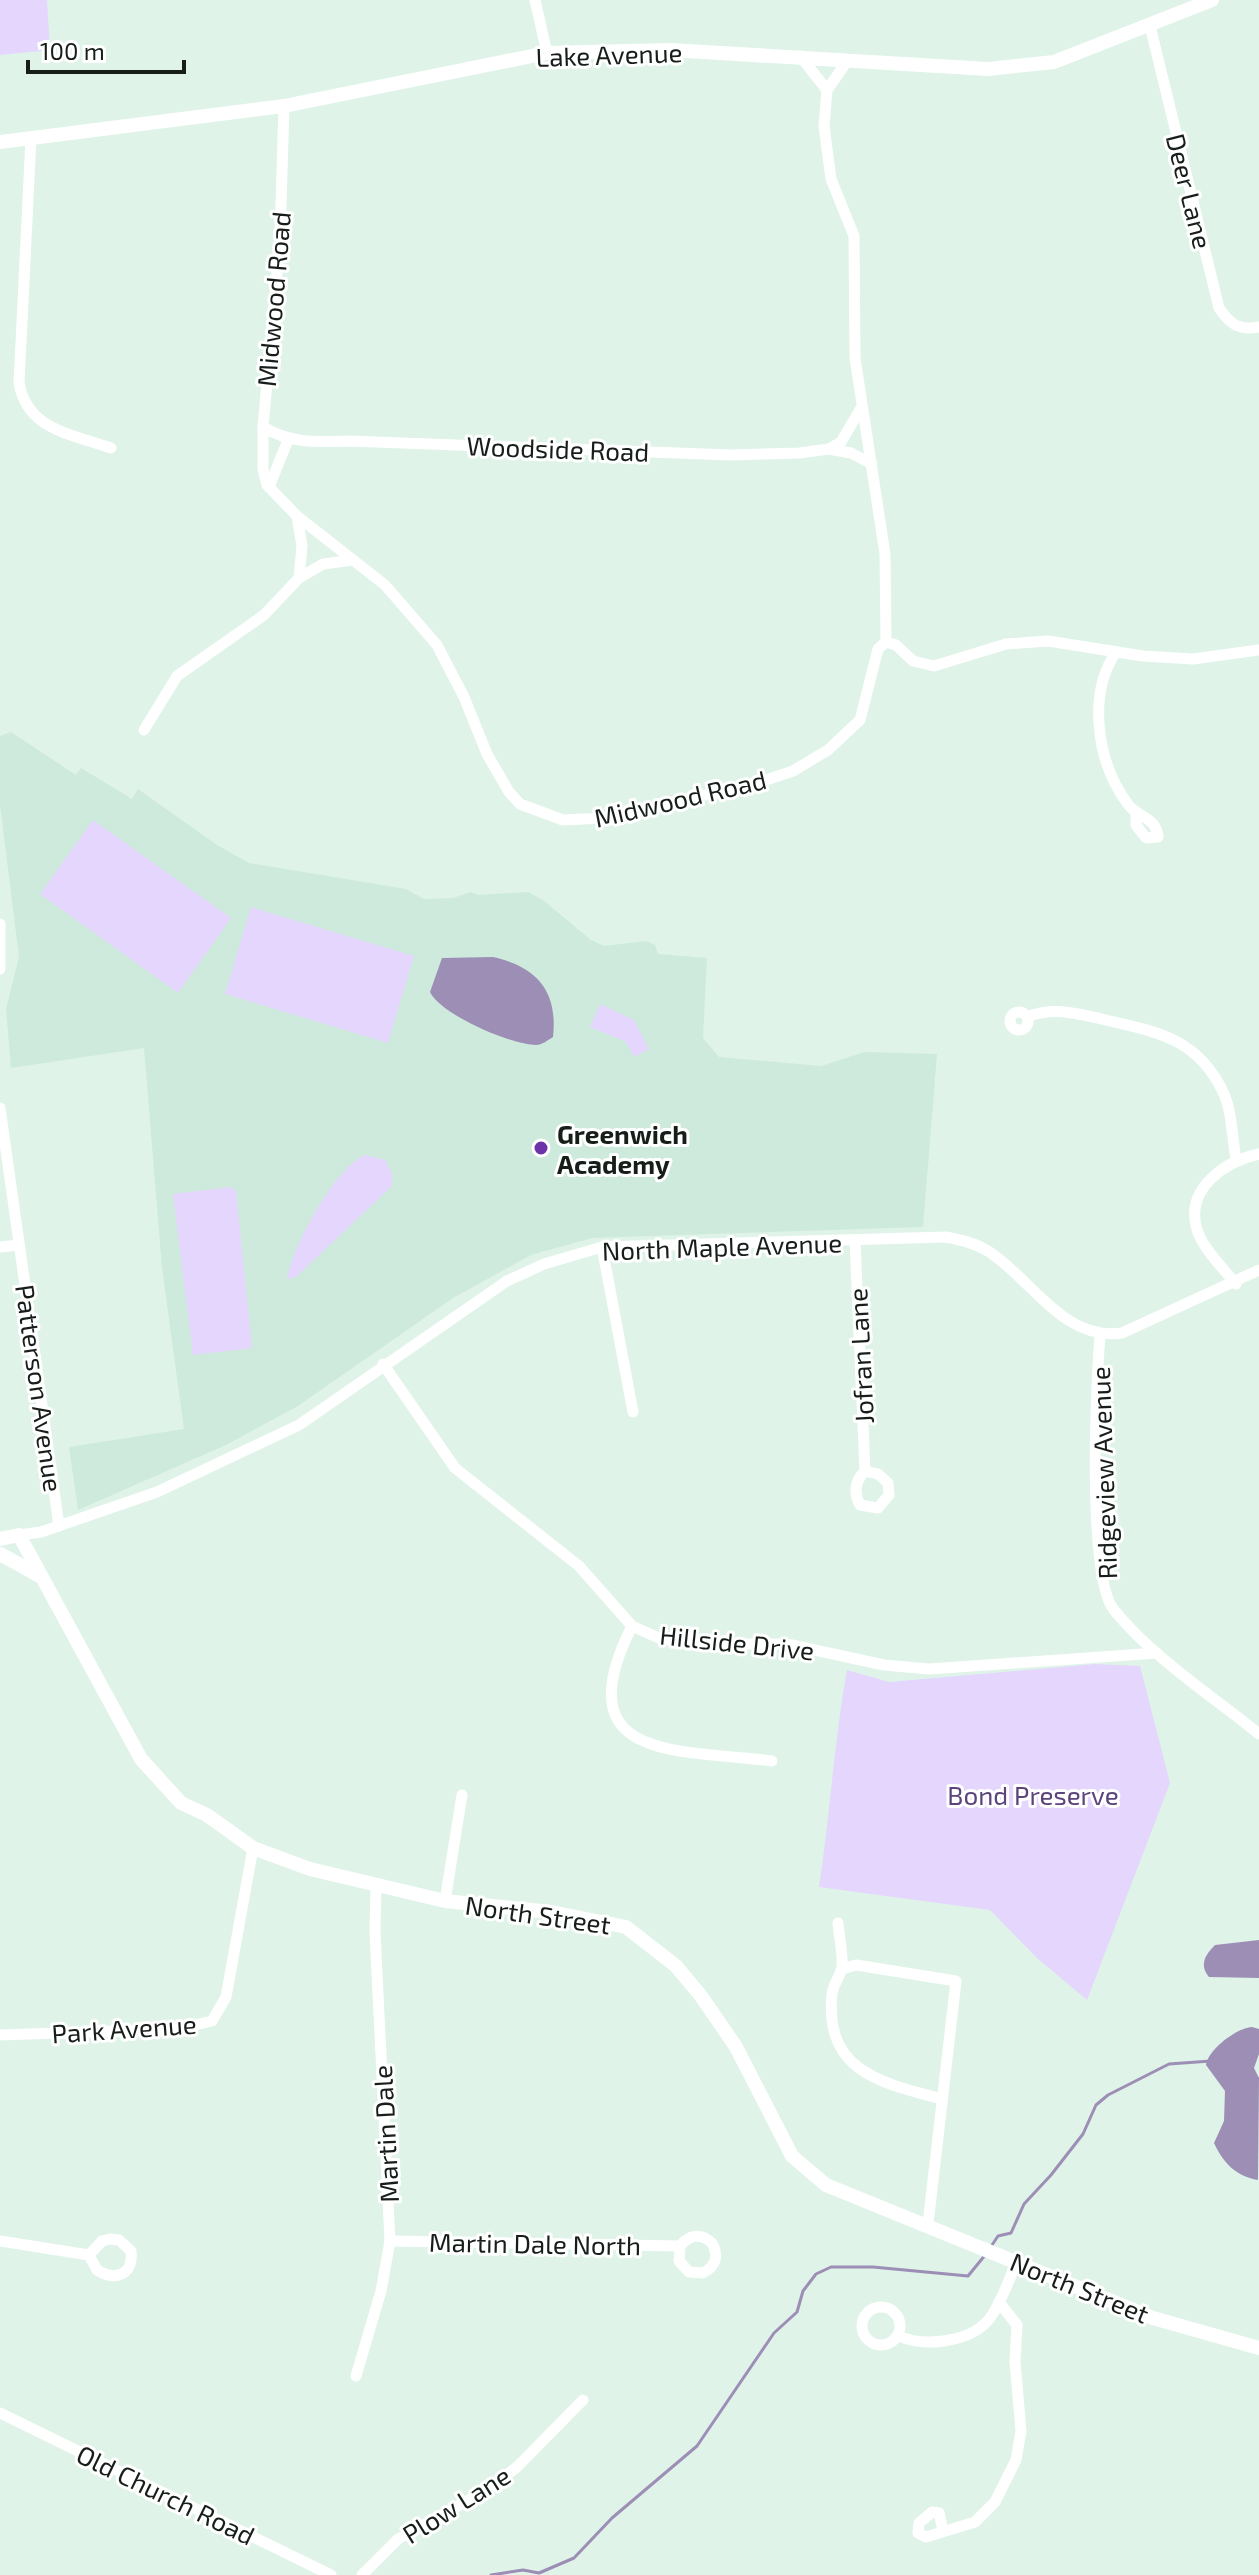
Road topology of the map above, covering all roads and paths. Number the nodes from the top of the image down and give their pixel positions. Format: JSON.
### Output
{"nodes":[{"id":1,"x":535,"y":0,"type":"edge"},
{"id":2,"x":1206,"y":1,"type":"edge"},
{"id":3,"x":1150,"y":26,"type":"junction"},
{"id":4,"x":547,"y":53,"type":"junction"},
{"id":5,"x":799,"y":56,"type":"junction"},
{"id":6,"x":848,"y":60,"type":"junction"},
{"id":7,"x":827,"y":90,"type":"junction"},
{"id":8,"x":284,"y":106,"type":"junction"},
{"id":9,"x":31,"y":138,"type":"junction"},
{"id":10,"x":0,"y":142,"type":"edge"},
{"id":11,"x":1259,"y":327,"type":"edge"},
{"id":12,"x":861,"y":408,"type":"junction"},
{"id":13,"x":263,"y":427,"type":"junction"},
{"id":14,"x":288,"y":440,"type":"junction"},
{"id":15,"x":111,"y":448,"type":"dead end"},
{"id":16,"x":829,"y":449,"type":"junction"},
{"id":17,"x":872,"y":464,"type":"junction"},
{"id":18,"x":269,"y":487,"type":"junction"},
{"id":19,"x":297,"y":516,"type":"junction"},
{"id":20,"x":353,"y":560,"type":"junction"},
{"id":21,"x":299,"y":578,"type":"junction"},
{"id":22,"x":886,"y":642,"type":"junction"},
{"id":23,"x":1259,"y":650,"type":"edge"},
{"id":24,"x":1116,"y":652,"type":"junction"},
{"id":25,"x":144,"y":730,"type":"dead end"},
{"id":26,"x":1136,"y":814,"type":"dead end"},
{"id":27,"x":0,"y":924,"type":"edge"},
{"id":28,"x":0,"y":969,"type":"edge"},
{"id":29,"x":1027,"y":1017,"type":"dead end"},
{"id":30,"x":0,"y":1108,"type":"edge"},
{"id":31,"x":1259,"y":1154,"type":"edge"},
{"id":32,"x":1236,"y":1159,"type":"junction"},
{"id":33,"x":855,"y":1241,"type":"junction"},
{"id":34,"x":19,"y":1245,"type":"junction"},
{"id":35,"x":0,"y":1247,"type":"edge"},
{"id":36,"x":602,"y":1247,"type":"junction"},
{"id":37,"x":1259,"y":1270,"type":"edge"},
{"id":38,"x":1236,"y":1284,"type":"junction"},
{"id":39,"x":1100,"y":1336,"type":"junction"},
{"id":40,"x":383,"y":1364,"type":"junction"},
{"id":41,"x":633,"y":1412,"type":"dead end"},
{"id":42,"x":865,"y":1471,"type":"dead end"},
{"id":43,"x":59,"y":1526,"type":"junction"},
{"id":44,"x":19,"y":1535,"type":"junction"},
{"id":45,"x":0,"y":1539,"type":"edge"},
{"id":46,"x":0,"y":1554,"type":"edge"},
{"id":47,"x":41,"y":1577,"type":"junction"},
{"id":48,"x":632,"y":1626,"type":"junction"},
{"id":49,"x":1157,"y":1653,"type":"junction"},
{"id":50,"x":1259,"y":1734,"type":"edge"},
{"id":51,"x":772,"y":1761,"type":"dead end"},
{"id":52,"x":462,"y":1795,"type":"dead end"},
{"id":53,"x":253,"y":1848,"type":"junction"},
{"id":54,"x":376,"y":1887,"type":"junction"},
{"id":55,"x":445,"y":1901,"type":"junction"},
{"id":56,"x":838,"y":1923,"type":"dead end"},
{"id":57,"x":842,"y":1969,"type":"junction"},
{"id":58,"x":0,"y":2035,"type":"edge"},
{"id":59,"x":942,"y":2099,"type":"junction"},
{"id":60,"x":928,"y":2224,"type":"junction"},
{"id":61,"x":0,"y":2241,"type":"edge"},
{"id":62,"x":390,"y":2241,"type":"junction"},
{"id":63,"x":680,"y":2246,"type":"dead end"},
{"id":64,"x":89,"y":2255,"type":"dead end"},
{"id":65,"x":1017,"y":2261,"type":"junction"},
{"id":66,"x":999,"y":2302,"type":"junction"},
{"id":67,"x":898,"y":2336,"type":"dead end"},
{"id":68,"x":1259,"y":2348,"type":"edge"},
{"id":69,"x":356,"y":2376,"type":"dead end"},
{"id":70,"x":583,"y":2400,"type":"dead end"},
{"id":71,"x":0,"y":2413,"type":"edge"},
{"id":72,"x":943,"y":2530,"type":"dead end"},
{"id":73,"x":331,"y":2575,"type":"edge"},
{"id":74,"x":362,"y":2575,"type":"edge"}],
"edges":[{"from":1,"to":4,"type":"street"},
{"from":2,"to":3,"type":"main road","name":"Lake Avenue"},
{"from":3,"to":6,"type":"main road","name":"Lake Avenue"},
{"from":3,"to":11,"type":"street","name":"Deer Lane"},
{"from":4,"to":5,"type":"main road","name":"Lake Avenue"},
{"from":4,"to":8,"type":"main road","name":"Lake Avenue"},
{"from":5,"to":6,"type":"main road","name":"Lake Avenue"},
{"from":5,"to":7,"type":"street"},
{"from":6,"to":7,"type":"street"},
{"from":7,"to":12,"type":"street"},
{"from":8,"to":9,"type":"main road","name":"Lake Avenue"},
{"from":8,"to":13,"type":"street","name":"Midwood Road"},
{"from":9,"to":10,"type":"main road","name":"Lake Avenue"},
{"from":9,"to":15,"type":"street"},
{"from":12,"to":16,"type":"street"},
{"from":12,"to":17,"type":"street"},
{"from":13,"to":14,"type":"street","name":"Woodside Road"},
{"from":13,"to":18,"type":"street","name":"Midwood Road"},
{"from":14,"to":16,"type":"street","name":"Woodside Road"},
{"from":14,"to":18,"type":"street"},
{"from":16,"to":17,"type":"street","name":"Woodside Road"},
{"from":17,"to":22,"type":"street"},
{"from":18,"to":19,"type":"street","name":"Midwood Road"},
{"from":19,"to":20,"type":"street","name":"Midwood Road"},
{"from":19,"to":21,"type":"street"},
{"from":20,"to":21,"type":"street"},
{"from":20,"to":22,"type":"street","name":"Midwood Road"},
{"from":21,"to":25,"type":"street"},
{"from":22,"to":24,"type":"street"},
{"from":23,"to":24,"type":"street"},
{"from":24,"to":26,"type":"street"},
{"from":27,"to":28,"type":"street"},
{"from":29,"to":32,"type":"street"},
{"from":30,"to":34,"type":"street","name":"Patterson Avenue"},
{"from":31,"to":32,"type":"street"},
{"from":32,"to":38,"type":"street"},
{"from":33,"to":36,"type":"street","name":"North Maple Avenue"},
{"from":33,"to":39,"type":"street","name":"North Maple Avenue"},
{"from":33,"to":42,"type":"street","name":"Jofran Lane"},
{"from":34,"to":35,"type":"street"},
{"from":34,"to":43,"type":"street","name":"Patterson Avenue"},
{"from":36,"to":40,"type":"street","name":"North Maple Avenue"},
{"from":36,"to":41,"type":"street"},
{"from":37,"to":38,"type":"street"},
{"from":38,"to":39,"type":"street"},
{"from":39,"to":49,"type":"street","name":"Ridgeview Avenue"},
{"from":40,"to":43,"type":"street","name":"North Maple Avenue"},
{"from":40,"to":48,"type":"street","name":"Hillside Drive"},
{"from":43,"to":44,"type":"street","name":"North Maple Avenue"},
{"from":44,"to":45,"type":"main road"},
{"from":44,"to":47,"type":"main road","name":"North Street"},
{"from":46,"to":47,"type":"main road"},
{"from":47,"to":53,"type":"main road","name":"North Street"},
{"from":48,"to":49,"type":"street","name":"Hillside Drive"},
{"from":48,"to":51,"type":"street"},
{"from":49,"to":50,"type":"street","name":"Ridgeview Avenue"},
{"from":52,"to":55,"type":"street"},
{"from":53,"to":54,"type":"main road","name":"North Street"},
{"from":53,"to":58,"type":"street","name":"Park Avenue"},
{"from":54,"to":55,"type":"main road","name":"North Street"},
{"from":54,"to":62,"type":"street","name":"Martin Dale"},
{"from":55,"to":60,"type":"main road","name":"North Street"},
{"from":56,"to":57,"type":"street"},
{"from":57,"to":59,"type":"street"},
{"from":57,"to":59,"type":"street"},
{"from":59,"to":60,"type":"street"},
{"from":60,"to":65,"type":"main road","name":"North Street"},
{"from":61,"to":64,"type":"street"},
{"from":62,"to":63,"type":"street","name":"Martin Dale North"},
{"from":62,"to":69,"type":"street","name":"Martin Dale"},
{"from":65,"to":66,"type":"street"},
{"from":65,"to":68,"type":"main road","name":"North Street"},
{"from":66,"to":67,"type":"street"},
{"from":66,"to":72,"type":"street"},
{"from":70,"to":74,"type":"street","name":"Plow Lane"},
{"from":71,"to":73,"type":"street","name":"Old Church Road"}]}
